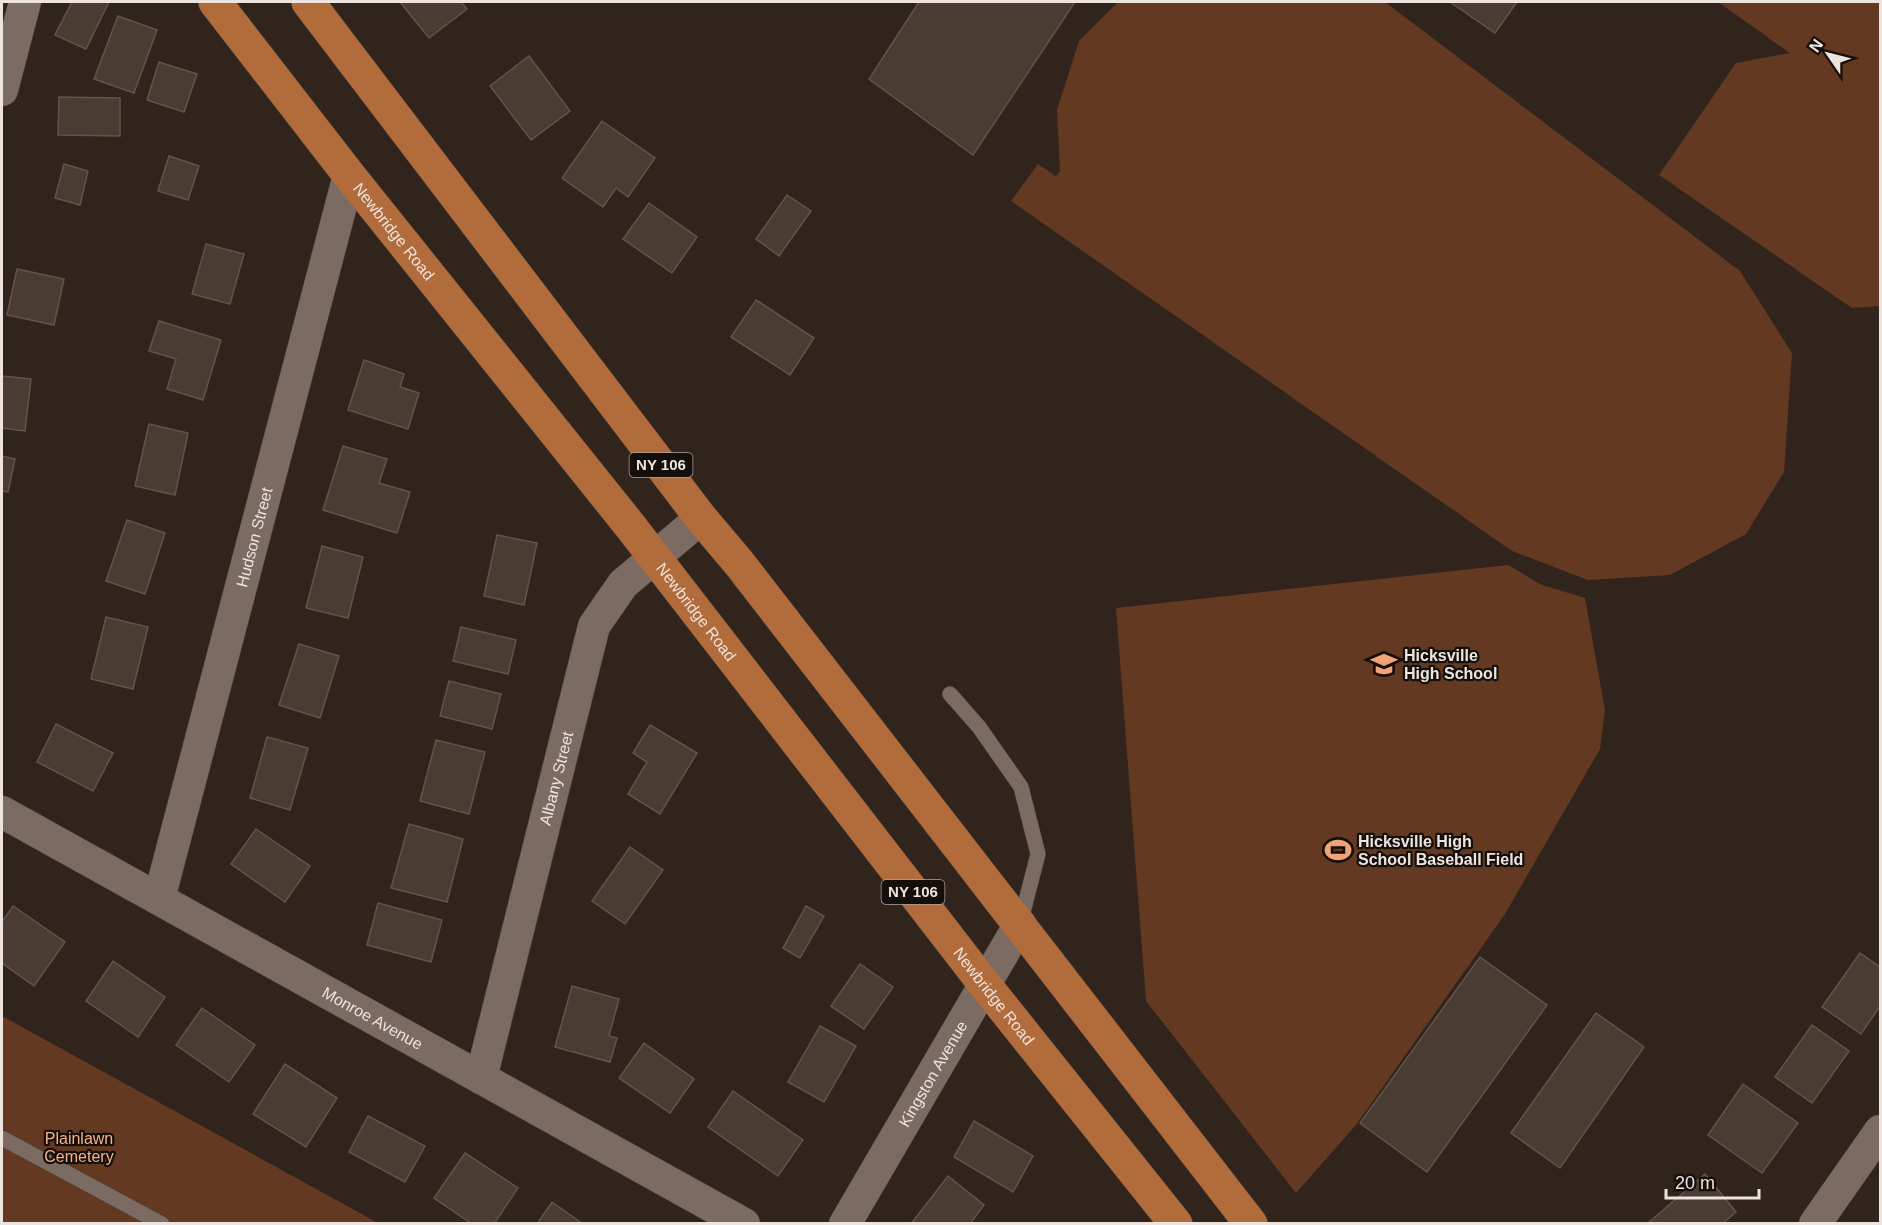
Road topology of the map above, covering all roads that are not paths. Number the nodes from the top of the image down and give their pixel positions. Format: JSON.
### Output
{"nodes":[{"id":1,"x":25,"y":2,"type":"edge"},
{"id":2,"x":215,"y":2,"type":"edge"},
{"id":3,"x":308,"y":2,"type":"edge"},
{"id":4,"x":2,"y":90,"type":"edge"},
{"id":5,"x":349,"y":175,"type":"junction"},
{"id":6,"x":701,"y":518,"type":"junction"},
{"id":7,"x":654,"y":556,"type":"junction"},
{"id":8,"x":950,"y":694,"type":"dead end"},
{"id":9,"x":2,"y":812,"type":"edge"},
{"id":10,"x":159,"y":899,"type":"junction"},
{"id":11,"x":1020,"y":924,"type":"junction"},
{"id":12,"x":985,"y":985,"type":"junction"},
{"id":13,"x":481,"y":1078,"type":"junction"},
{"id":14,"x":1881,"y":1131,"type":"edge"},
{"id":15,"x":2,"y":1138,"type":"edge"},
{"id":16,"x":162,"y":1224,"type":"edge"},
{"id":17,"x":744,"y":1224,"type":"edge"},
{"id":18,"x":845,"y":1224,"type":"edge"},
{"id":19,"x":1176,"y":1224,"type":"edge"},
{"id":20,"x":1251,"y":1224,"type":"edge"},
{"id":21,"x":1815,"y":1224,"type":"edge"}],
"edges":[{"from":1,"to":4,"type":"street"},
{"from":2,"to":5,"type":"main road","name":"Newbridge Road","number":"NY 106"},
{"from":3,"to":6,"type":"main road","number":"NY 106"},
{"from":5,"to":7,"type":"main road","name":"Newbridge Road","number":"NY 106"},
{"from":5,"to":10,"type":"street","name":"Hudson Street"},
{"from":6,"to":7,"type":"street","name":"Albany Street"},
{"from":6,"to":11,"type":"main road","number":"NY 106"},
{"from":7,"to":12,"type":"main road","name":"Newbridge Road","number":"NY 106"},
{"from":7,"to":13,"type":"street","name":"Albany Street"},
{"from":8,"to":11,"type":"lane"},
{"from":9,"to":10,"type":"street","name":"Monroe Avenue"},
{"from":10,"to":13,"type":"street","name":"Monroe Avenue"},
{"from":11,"to":12,"type":"street","name":"Kingston Avenue"},
{"from":11,"to":20,"type":"main road","number":"NY 106"},
{"from":12,"to":18,"type":"street","name":"Kingston Avenue"},
{"from":12,"to":19,"type":"main road","name":"Newbridge Road","number":"NY 106"},
{"from":13,"to":17,"type":"street","name":"Monroe Avenue"},
{"from":14,"to":21,"type":"street"},
{"from":15,"to":16,"type":"lane"}]}
